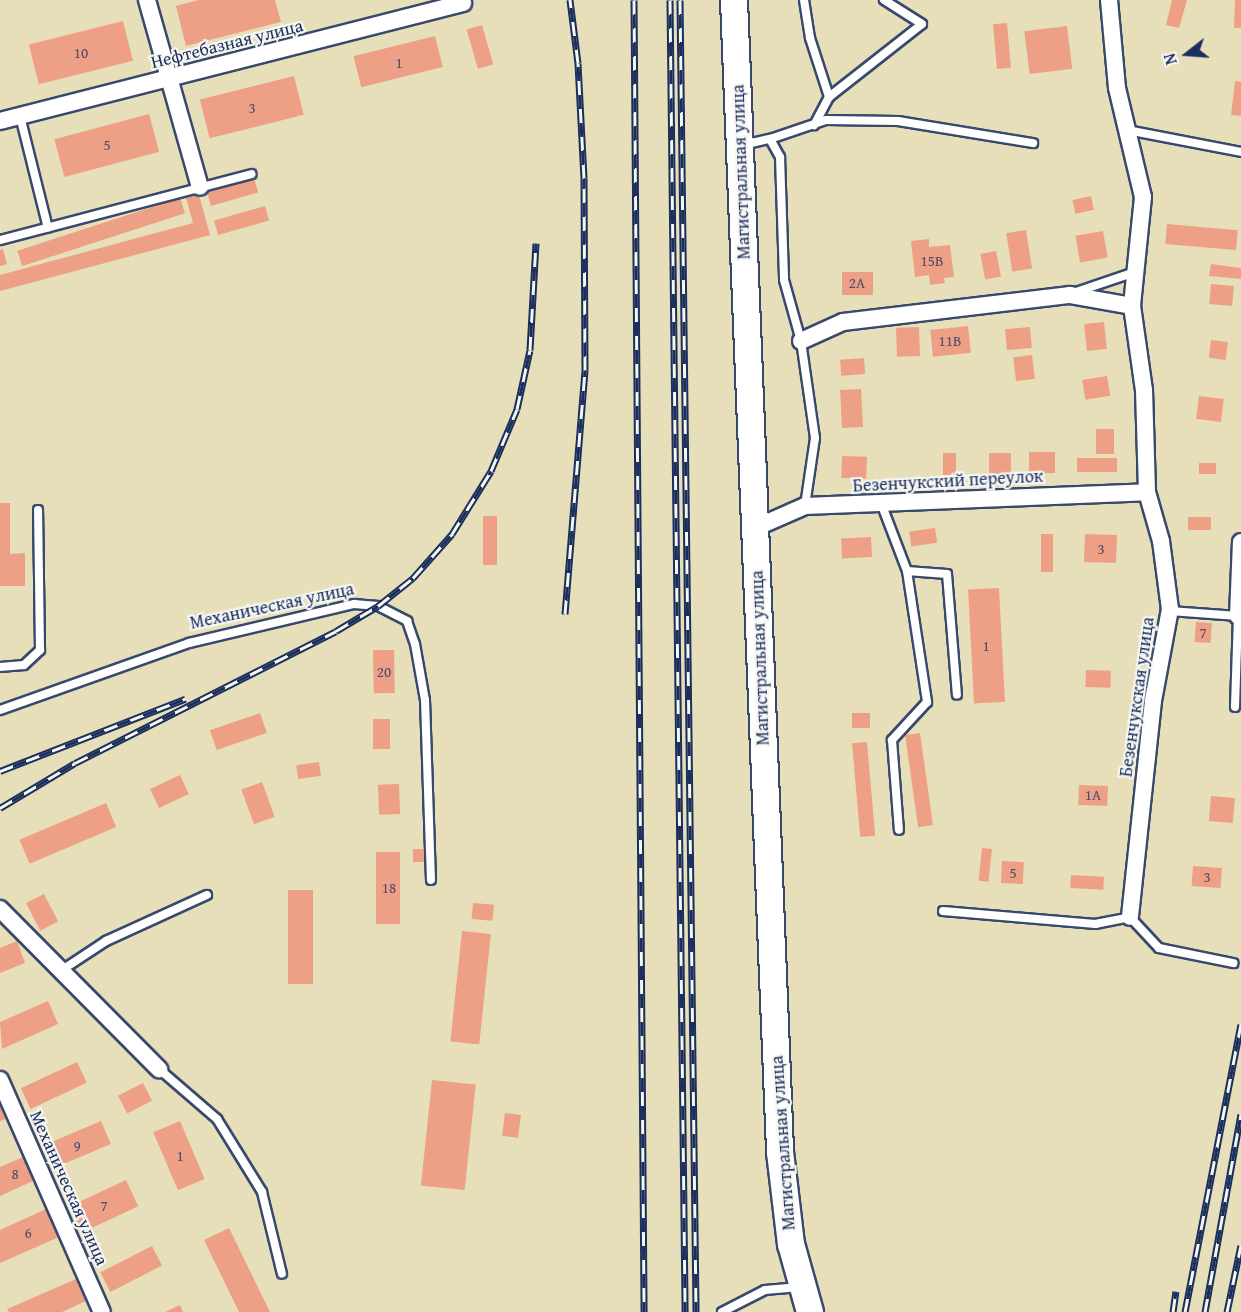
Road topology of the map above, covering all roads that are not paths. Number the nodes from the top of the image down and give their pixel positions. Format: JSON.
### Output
{"nodes":[{"id":1,"x":147,"y":0,"type":"edge"},
{"id":2,"x":734,"y":0,"type":"edge"},
{"id":3,"x":804,"y":0,"type":"edge"},
{"id":4,"x":884,"y":0,"type":"edge"},
{"id":5,"x":1109,"y":0,"type":"edge"},
{"id":6,"x":463,"y":3,"type":"dead end"},
{"id":7,"x":171,"y":78,"type":"junction"},
{"id":8,"x":829,"y":97,"type":"junction"},
{"id":9,"x":20,"y":116,"type":"junction"},
{"id":10,"x":0,"y":121,"type":"edge"},
{"id":11,"x":814,"y":125,"type":"junction"},
{"id":12,"x":1127,"y":130,"type":"junction"},
{"id":13,"x":771,"y":139,"type":"junction"},
{"id":14,"x":1034,"y":143,"type":"dead end"},
{"id":15,"x":740,"y":146,"type":"junction"},
{"id":16,"x":1241,"y":152,"type":"edge"},
{"id":17,"x":252,"y":174,"type":"dead end"},
{"id":18,"x":200,"y":187,"type":"junction"},
{"id":19,"x":48,"y":228,"type":"junction"},
{"id":20,"x":0,"y":240,"type":"edge"},
{"id":21,"x":1135,"y":272,"type":"junction"},
{"id":22,"x":1070,"y":295,"type":"junction"},
{"id":23,"x":1132,"y":306,"type":"junction"},
{"id":24,"x":801,"y":341,"type":"junction"},
{"id":25,"x":1147,"y":492,"type":"junction"},
{"id":26,"x":881,"y":503,"type":"junction"},
{"id":27,"x":805,"y":507,"type":"junction"},
{"id":28,"x":38,"y":510,"type":"dead end"},
{"id":29,"x":755,"y":528,"type":"junction"},
{"id":30,"x":1241,"y":542,"type":"edge"},
{"id":31,"x":907,"y":572,"type":"junction"},
{"id":32,"x":1170,"y":611,"type":"junction"},
{"id":33,"x":1238,"y":616,"type":"junction"},
{"id":34,"x":0,"y":667,"type":"edge"},
{"id":35,"x":957,"y":695,"type":"dead end"},
{"id":36,"x":1235,"y":707,"type":"dead end"},
{"id":37,"x":0,"y":710,"type":"edge"},
{"id":38,"x":899,"y":830,"type":"dead end"},
{"id":39,"x":431,"y":880,"type":"dead end"},
{"id":40,"x":207,"y":896,"type":"dead end"},
{"id":41,"x":0,"y":909,"type":"edge"},
{"id":42,"x":943,"y":910,"type":"dead end"},
{"id":43,"x":1130,"y":917,"type":"junction"},
{"id":44,"x":1233,"y":963,"type":"dead end"},
{"id":45,"x":62,"y":970,"type":"junction"},
{"id":46,"x":159,"y":1069,"type":"joint"},
{"id":47,"x":0,"y":1080,"type":"edge"},
{"id":48,"x":282,"y":1274,"type":"dead end"},
{"id":49,"x":800,"y":1287,"type":"junction"},
{"id":50,"x":102,"y":1312,"type":"edge"},
{"id":51,"x":722,"y":1312,"type":"edge"},
{"id":52,"x":810,"y":1312,"type":"edge"}],
"edges":[{"from":1,"to":7,"type":"street"},
{"from":2,"to":15,"type":"main road","name":"Магистральная улица"},
{"from":3,"to":8,"type":"lane"},
{"from":4,"to":8,"type":"lane"},
{"from":5,"to":12,"type":"street","name":"Безенчукская улица"},
{"from":6,"to":7,"type":"street","name":"Нефтебазная улица"},
{"from":7,"to":9,"type":"street","name":"Нефтебазная улица"},
{"from":7,"to":18,"type":"street"},
{"from":8,"to":11,"type":"lane"},
{"from":9,"to":10,"type":"street","name":"Нефтебазная улица"},
{"from":9,"to":19,"type":"lane"},
{"from":11,"to":13,"type":"lane"},
{"from":11,"to":14,"type":"lane"},
{"from":12,"to":16,"type":"lane"},
{"from":12,"to":21,"type":"street","name":"Безенчукская улица"},
{"from":13,"to":15,"type":"lane"},
{"from":13,"to":24,"type":"lane"},
{"from":15,"to":29,"type":"main road","name":"Магистральная улица"},
{"from":17,"to":18,"type":"lane"},
{"from":18,"to":19,"type":"lane"},
{"from":19,"to":20,"type":"lane"},
{"from":21,"to":22,"type":"lane"},
{"from":21,"to":23,"type":"street","name":"Безенчукская улица"},
{"from":22,"to":23,"type":"street"},
{"from":22,"to":24,"type":"street"},
{"from":23,"to":25,"type":"street","name":"Безенчукская улица"},
{"from":24,"to":27,"type":"lane"},
{"from":25,"to":26,"type":"street","name":"Безенчукский переулок"},
{"from":25,"to":32,"type":"street","name":"Безенчукская улица"},
{"from":26,"to":27,"type":"street","name":"Безенчукский переулок"},
{"from":26,"to":31,"type":"lane"},
{"from":27,"to":29,"type":"street","name":"Безенчукский переулок"},
{"from":28,"to":34,"type":"lane"},
{"from":29,"to":49,"type":"main road","name":"Магистральная улица"},
{"from":30,"to":33,"type":"street"},
{"from":31,"to":35,"type":"lane"},
{"from":31,"to":38,"type":"lane"},
{"from":32,"to":33,"type":"lane"},
{"from":32,"to":43,"type":"street","name":"Безенчукская улица"},
{"from":33,"to":36,"type":"lane"},
{"from":37,"to":39,"type":"lane","name":"Механическая улица"},
{"from":40,"to":45,"type":"lane"},
{"from":41,"to":45,"type":"street"},
{"from":42,"to":43,"type":"lane"},
{"from":43,"to":44,"type":"lane"},
{"from":45,"to":46,"type":"street"},
{"from":46,"to":48,"type":"lane"},
{"from":47,"to":50,"type":"street","name":"Механическая улица"},
{"from":49,"to":51,"type":"lane"},
{"from":49,"to":52,"type":"main road","name":"Магистральная улица"}]}
